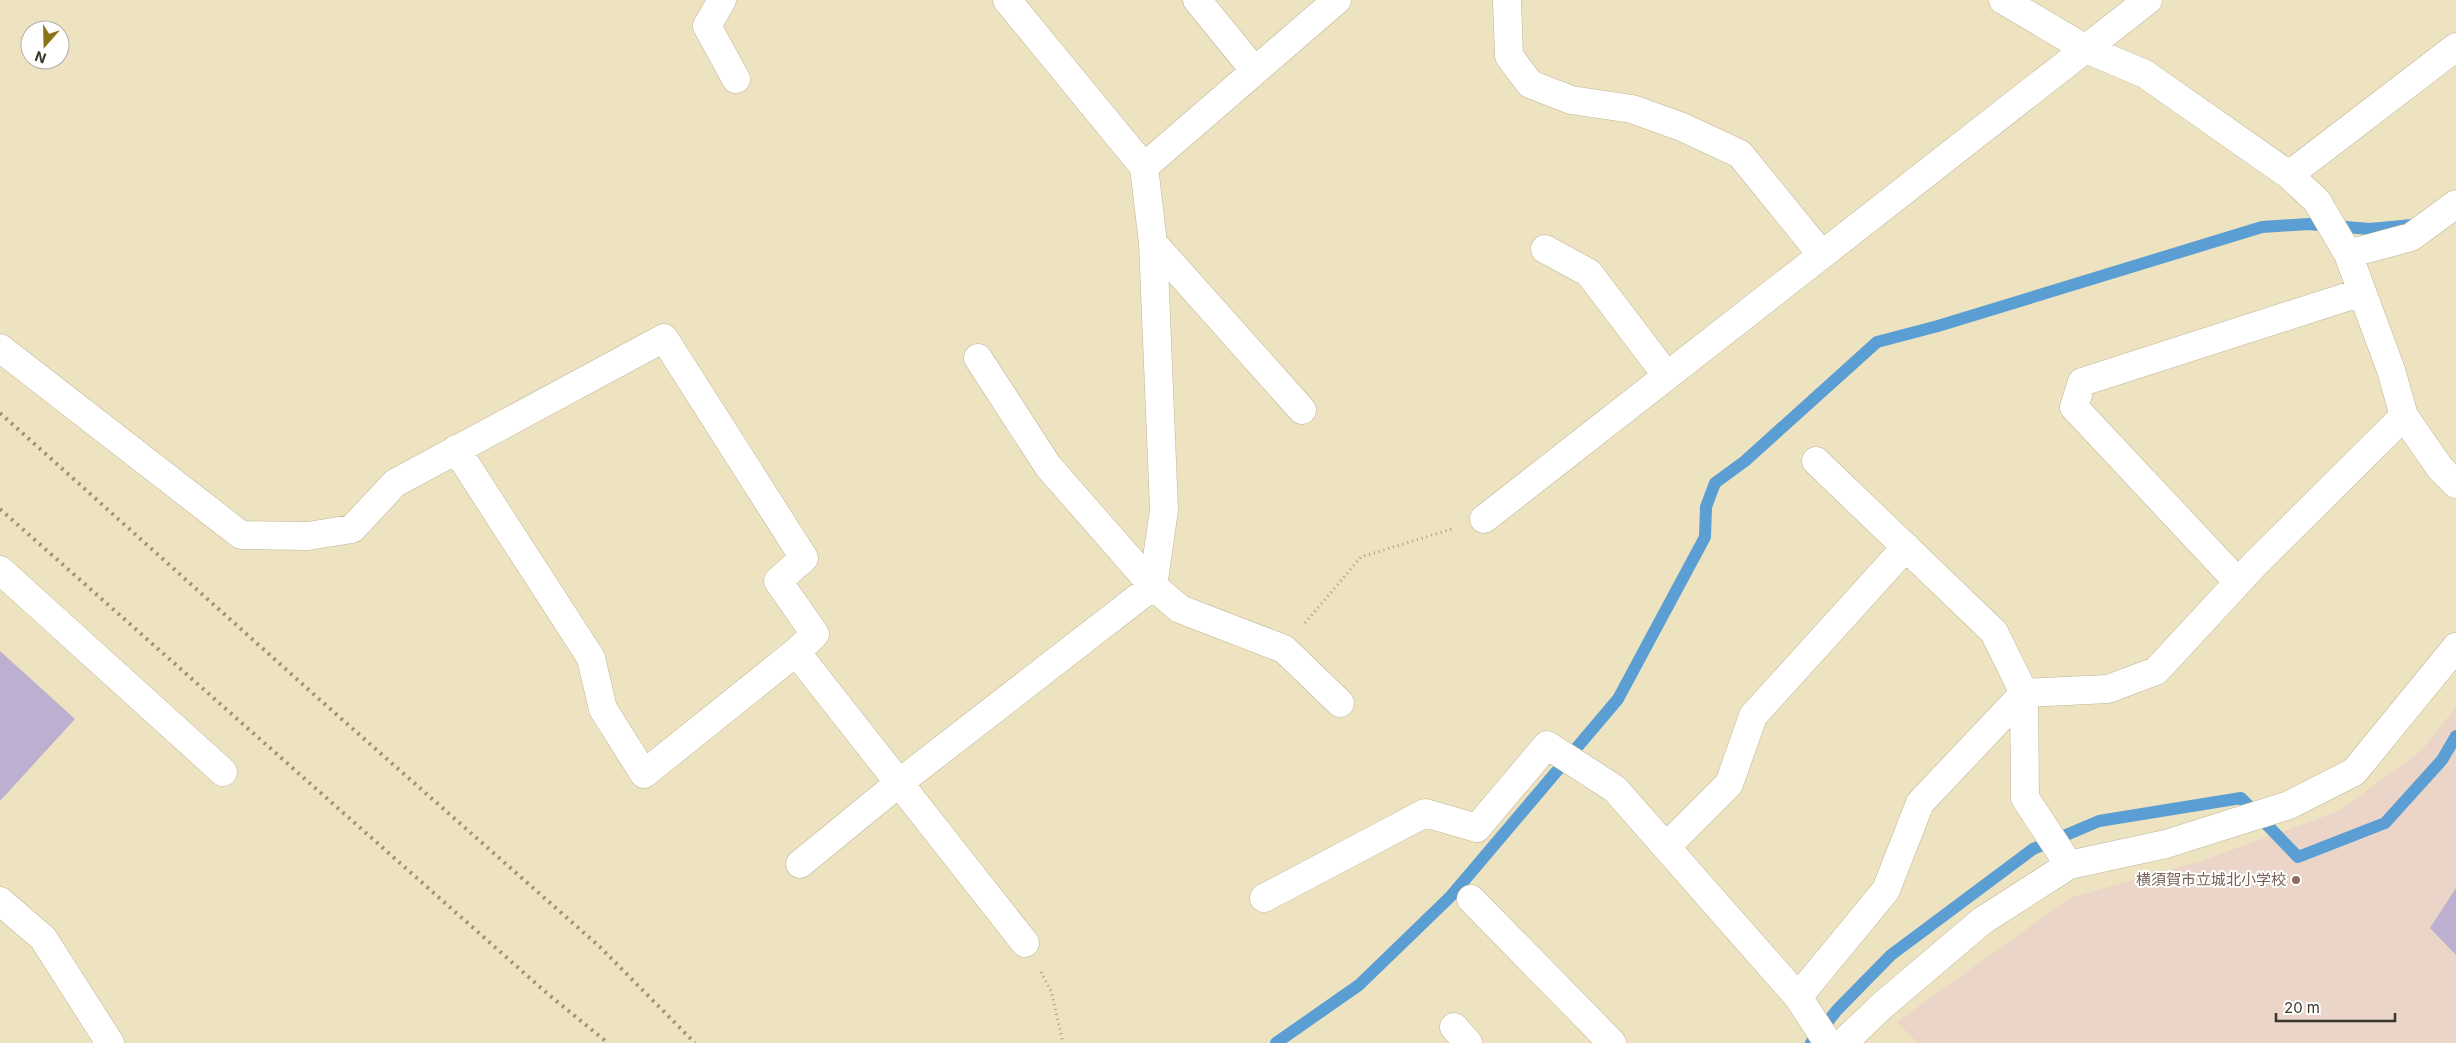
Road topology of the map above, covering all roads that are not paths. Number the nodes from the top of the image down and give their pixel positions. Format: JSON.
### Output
{"nodes":[{"id":1,"x":722,"y":0,"type":"edge"},
{"id":2,"x":1007,"y":0,"type":"edge"},
{"id":3,"x":1197,"y":0,"type":"edge"},
{"id":4,"x":1337,"y":0,"type":"edge"},
{"id":5,"x":1507,"y":0,"type":"edge"},
{"id":6,"x":2003,"y":0,"type":"edge"},
{"id":7,"x":2148,"y":0,"type":"edge"},
{"id":8,"x":2031,"y":8,"type":"edge"},
{"id":9,"x":2456,"y":48,"type":"edge"},
{"id":10,"x":2086,"y":49,"type":"junction"},
{"id":11,"x":1255,"y":71,"type":"junction"},
{"id":12,"x":736,"y":79,"type":"dead end"},
{"id":13,"x":1144,"y":167,"type":"junction"},
{"id":14,"x":2289,"y":175,"type":"junction"},
{"id":15,"x":2456,"y":204,"type":"edge"},
{"id":16,"x":1153,"y":243,"type":"junction"},
{"id":17,"x":1545,"y":249,"type":"dead end"},
{"id":18,"x":2348,"y":254,"type":"junction"},
{"id":19,"x":1822,"y":255,"type":"junction"},
{"id":20,"x":2362,"y":292,"type":"junction"},
{"id":21,"x":0,"y":348,"type":"edge"},
{"id":22,"x":978,"y":358,"type":"dead end"},
{"id":23,"x":1667,"y":376,"type":"junction"},
{"id":24,"x":1302,"y":410,"type":"dead end"},
{"id":25,"x":2404,"y":416,"type":"junction"},
{"id":26,"x":456,"y":449,"type":"junction"},
{"id":27,"x":1816,"y":461,"type":"dead end"},
{"id":28,"x":2456,"y":484,"type":"edge"},
{"id":29,"x":1484,"y":519,"type":"road end"},
{"id":30,"x":1906,"y":547,"type":"junction"},
{"id":31,"x":0,"y":570,"type":"edge"},
{"id":32,"x":2238,"y":582,"type":"junction"},
{"id":33,"x":1153,"y":586,"type":"junction"},
{"id":34,"x":2456,"y":647,"type":"edge"},
{"id":35,"x":796,"y":652,"type":"junction"},
{"id":36,"x":2024,"y":693,"type":"junction"},
{"id":37,"x":1340,"y":703,"type":"dead end"},
{"id":38,"x":222,"y":772,"type":"dead end"},
{"id":39,"x":899,"y":783,"type":"junction"},
{"id":40,"x":1666,"y":847,"type":"junction"},
{"id":41,"x":800,"y":864,"type":"dead end"},
{"id":42,"x":2069,"y":865,"type":"junction"},
{"id":43,"x":1264,"y":898,"type":"dead end"},
{"id":44,"x":1471,"y":899,"type":"dead end"},
{"id":45,"x":0,"y":901,"type":"edge"},
{"id":46,"x":1025,"y":943,"type":"road end"},
{"id":47,"x":1798,"y":997,"type":"junction"},
{"id":48,"x":110,"y":1043,"type":"edge"},
{"id":49,"x":1612,"y":1043,"type":"edge"},
{"id":50,"x":1828,"y":1043,"type":"edge"},
{"id":51,"x":1844,"y":1043,"type":"edge"}],
"edges":[{"from":1,"to":12,"type":"street"},
{"from":2,"to":13,"type":"street"},
{"from":3,"to":11,"type":"street"},
{"from":4,"to":11,"type":"street"},
{"from":5,"to":19,"type":"street"},
{"from":6,"to":8,"type":"street"},
{"from":7,"to":10,"type":"street"},
{"from":8,"to":10,"type":"street"},
{"from":9,"to":14,"type":"street"},
{"from":10,"to":14,"type":"street"},
{"from":10,"to":19,"type":"street"},
{"from":11,"to":13,"type":"street"},
{"from":13,"to":16,"type":"street"},
{"from":14,"to":18,"type":"street"},
{"from":15,"to":18,"type":"street"},
{"from":16,"to":24,"type":"street"},
{"from":16,"to":33,"type":"street"},
{"from":17,"to":23,"type":"street"},
{"from":18,"to":20,"type":"street"},
{"from":19,"to":23,"type":"street"},
{"from":20,"to":25,"type":"street"},
{"from":20,"to":32,"type":"street"},
{"from":21,"to":26,"type":"street"},
{"from":22,"to":33,"type":"street"},
{"from":23,"to":29,"type":"street"},
{"from":25,"to":28,"type":"street"},
{"from":25,"to":32,"type":"street"},
{"from":26,"to":35,"type":"street"},
{"from":26,"to":35,"type":"street"},
{"from":27,"to":30,"type":"street"},
{"from":30,"to":36,"type":"street"},
{"from":30,"to":40,"type":"street"},
{"from":31,"to":38,"type":"street"},
{"from":32,"to":36,"type":"street"},
{"from":33,"to":37,"type":"street"},
{"from":33,"to":39,"type":"street"},
{"from":34,"to":42,"type":"street"},
{"from":35,"to":39,"type":"street"},
{"from":36,"to":42,"type":"street"},
{"from":36,"to":47,"type":"street"},
{"from":39,"to":41,"type":"street"},
{"from":39,"to":46,"type":"street"},
{"from":40,"to":43,"type":"street"},
{"from":40,"to":47,"type":"street"},
{"from":42,"to":51,"type":"street"},
{"from":44,"to":49,"type":"street"},
{"from":45,"to":48,"type":"street"},
{"from":47,"to":50,"type":"street"}]}
